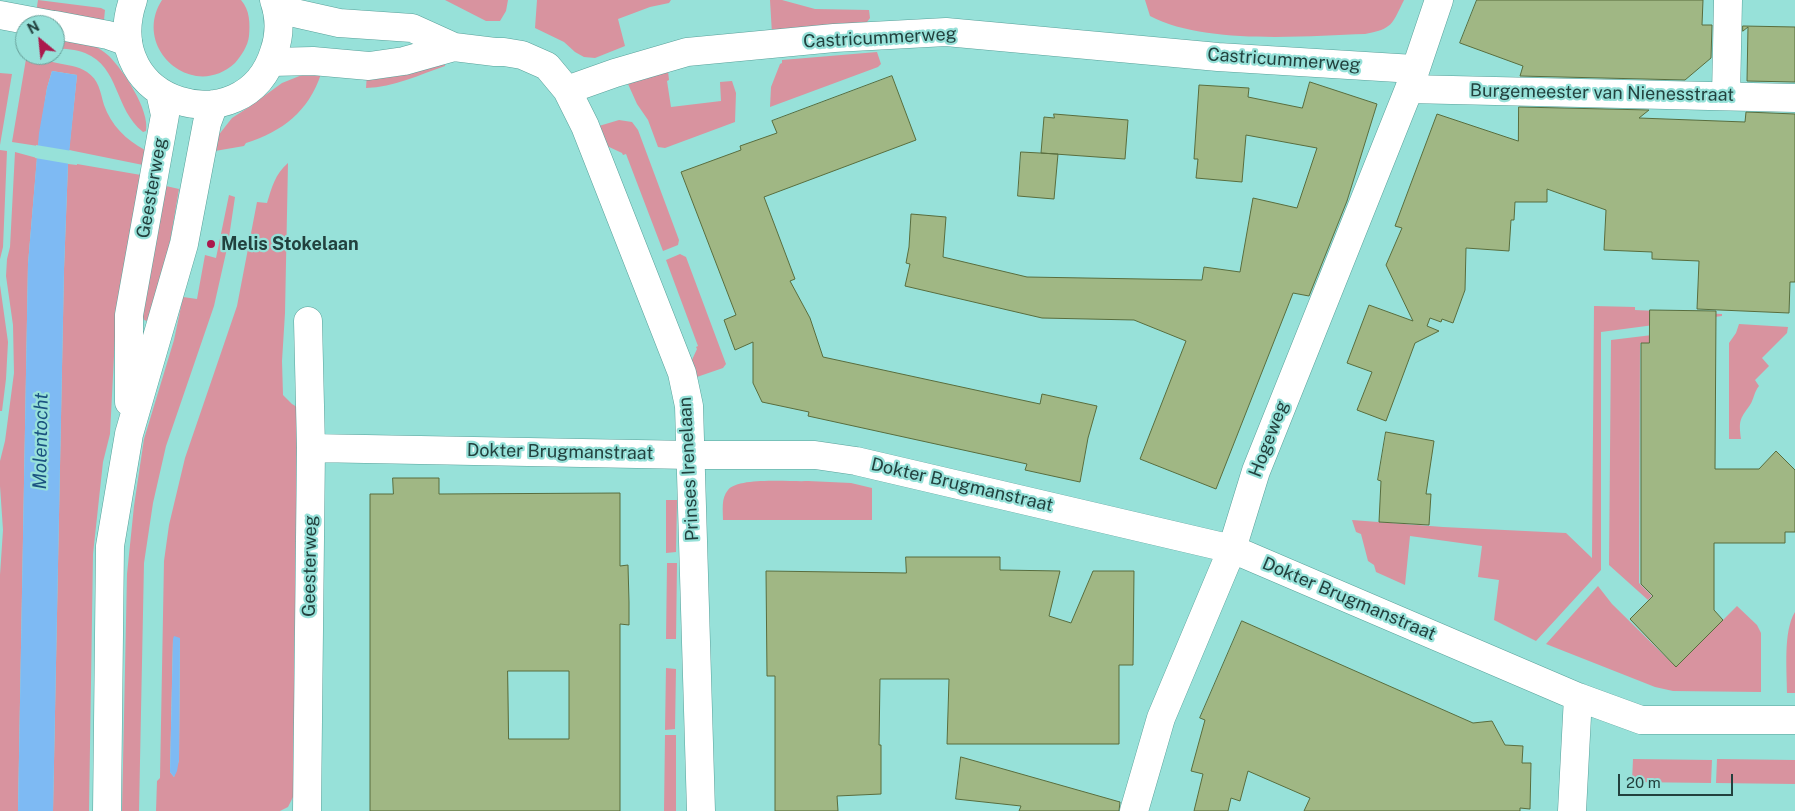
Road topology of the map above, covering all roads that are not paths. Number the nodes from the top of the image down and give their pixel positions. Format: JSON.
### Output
{"nodes":[{"id":1,"x":133,"y":0,"type":"edge"},
{"id":2,"x":1439,"y":0,"type":"edge"},
{"id":3,"x":1728,"y":0,"type":"edge"},
{"id":4,"x":275,"y":4,"type":"edge"},
{"id":5,"x":0,"y":15,"type":"edge"},
{"id":6,"x":15,"y":18,"type":"edge"},
{"id":7,"x":65,"y":27,"type":"edge"},
{"id":8,"x":128,"y":42,"type":"junction"},
{"id":9,"x":454,"y":47,"type":"junction"},
{"id":10,"x":271,"y":62,"type":"junction"},
{"id":11,"x":1412,"y":79,"type":"junction"},
{"id":12,"x":567,"y":90,"type":"junction"},
{"id":13,"x":160,"y":92,"type":"junction"},
{"id":14,"x":1726,"y":96,"type":"junction"},
{"id":15,"x":1795,"y":98,"type":"edge"},
{"id":16,"x":214,"y":104,"type":"junction"},
{"id":17,"x":308,"y":321,"type":"dead end"},
{"id":18,"x":129,"y":434,"type":"junction"},
{"id":19,"x":311,"y":448,"type":"junction"},
{"id":20,"x":691,"y":455,"type":"junction"},
{"id":21,"x":1232,"y":549,"type":"junction"},
{"id":22,"x":1578,"y":698,"type":"junction"},
{"id":23,"x":1795,"y":720,"type":"edge"},
{"id":24,"x":107,"y":811,"type":"edge"},
{"id":25,"x":307,"y":811,"type":"edge"},
{"id":26,"x":701,"y":811,"type":"edge"},
{"id":27,"x":1134,"y":811,"type":"edge"},
{"id":28,"x":1572,"y":811,"type":"edge"}],
"edges":[{"from":1,"to":8,"type":"street"},
{"from":2,"to":11,"type":"street","name":"Hogeweg"},
{"from":3,"to":14,"type":"street"},
{"from":4,"to":9,"type":"street"},
{"from":4,"to":10,"type":"street"},
{"from":5,"to":6,"type":"street"},
{"from":7,"to":8,"type":"street"},
{"from":8,"to":13,"type":"street"},
{"from":9,"to":10,"type":"street"},
{"from":9,"to":12,"type":"street"},
{"from":10,"to":16,"type":"street"},
{"from":11,"to":12,"type":"street","name":"Castricummerweg"},
{"from":11,"to":14,"type":"street","name":"Burgemeester van Nienesstraat"},
{"from":11,"to":21,"type":"street","name":"Hogeweg"},
{"from":12,"to":20,"type":"street","name":"Prinses Irenelaan"},
{"from":13,"to":16,"type":"street"},
{"from":13,"to":18,"type":"street","name":"Geesterweg"},
{"from":14,"to":15,"type":"street","name":"Burgemeester van Nienesstraat"},
{"from":16,"to":18,"type":"street","name":"Geesterweg"},
{"from":17,"to":19,"type":"street","name":"Geesterweg"},
{"from":18,"to":24,"type":"street","name":"Geesterweg"},
{"from":19,"to":20,"type":"street","name":"Dokter Brugmanstraat"},
{"from":19,"to":25,"type":"street","name":"Geesterweg"},
{"from":20,"to":21,"type":"street","name":"Dokter Brugmanstraat"},
{"from":20,"to":26,"type":"street","name":"Prinses Irenelaan"},
{"from":21,"to":22,"type":"street","name":"Dokter Brugmanstraat"},
{"from":21,"to":27,"type":"street","name":"Hogeweg"},
{"from":22,"to":23,"type":"street","name":"Dokter Brugmanstraat"},
{"from":22,"to":28,"type":"street"}]}
